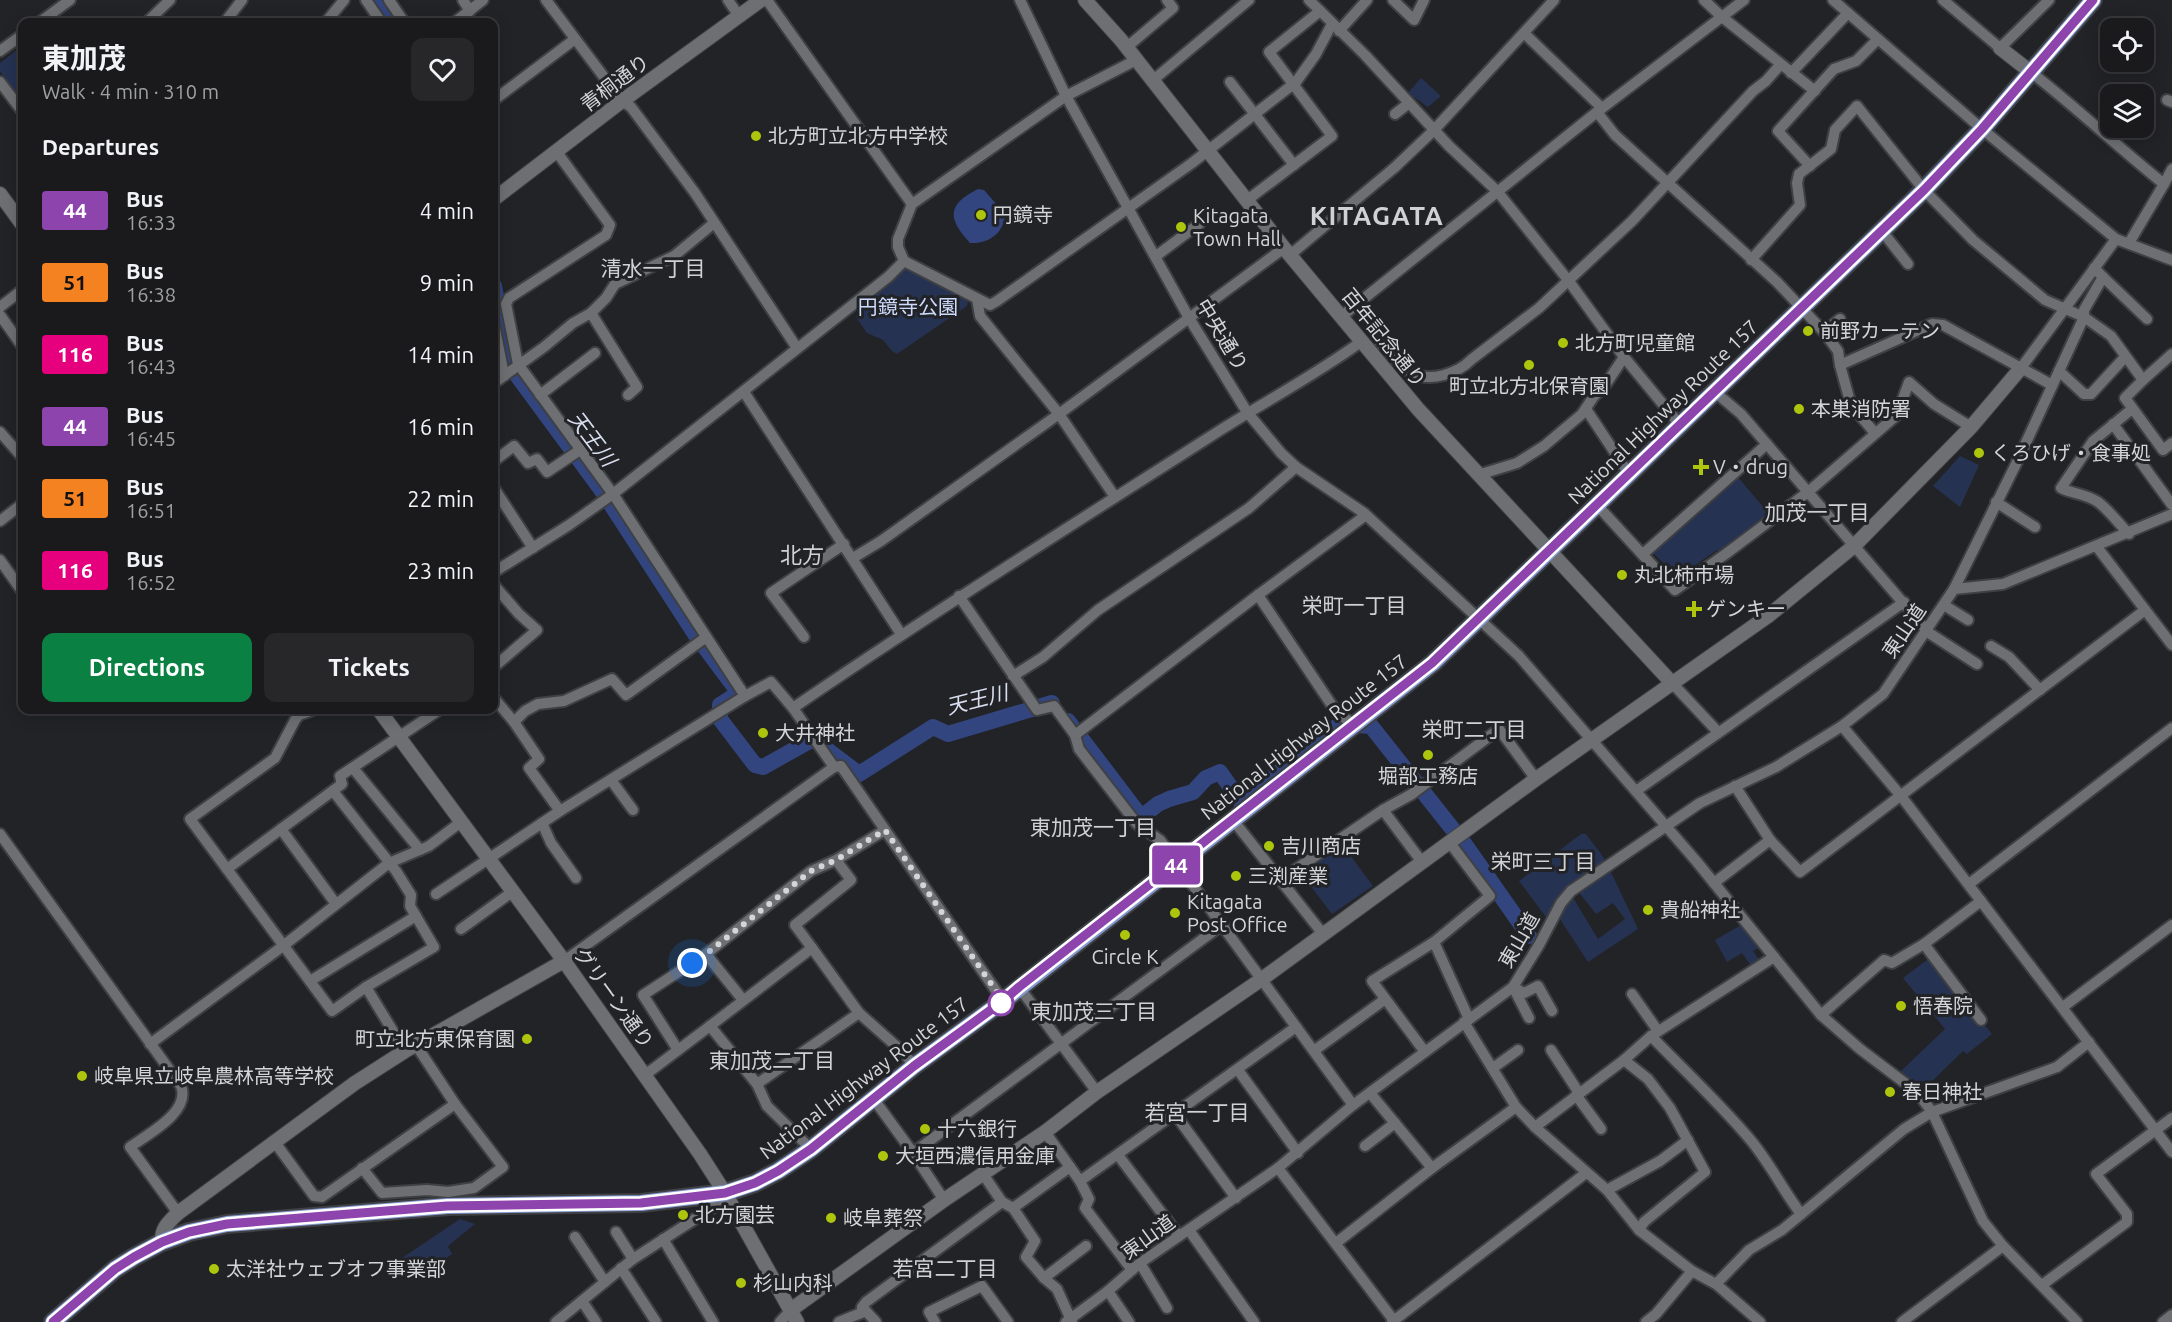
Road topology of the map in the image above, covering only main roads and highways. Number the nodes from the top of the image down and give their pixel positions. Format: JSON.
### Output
{"nodes":[{"id":1,"x":2093,"y":0,"type":"edge"},
{"id":2,"x":53,"y":1322,"type":"edge"}],
"edges":[{"from":1,"to":2,"type":"highway","name":"National Highway Route 157"}]}
